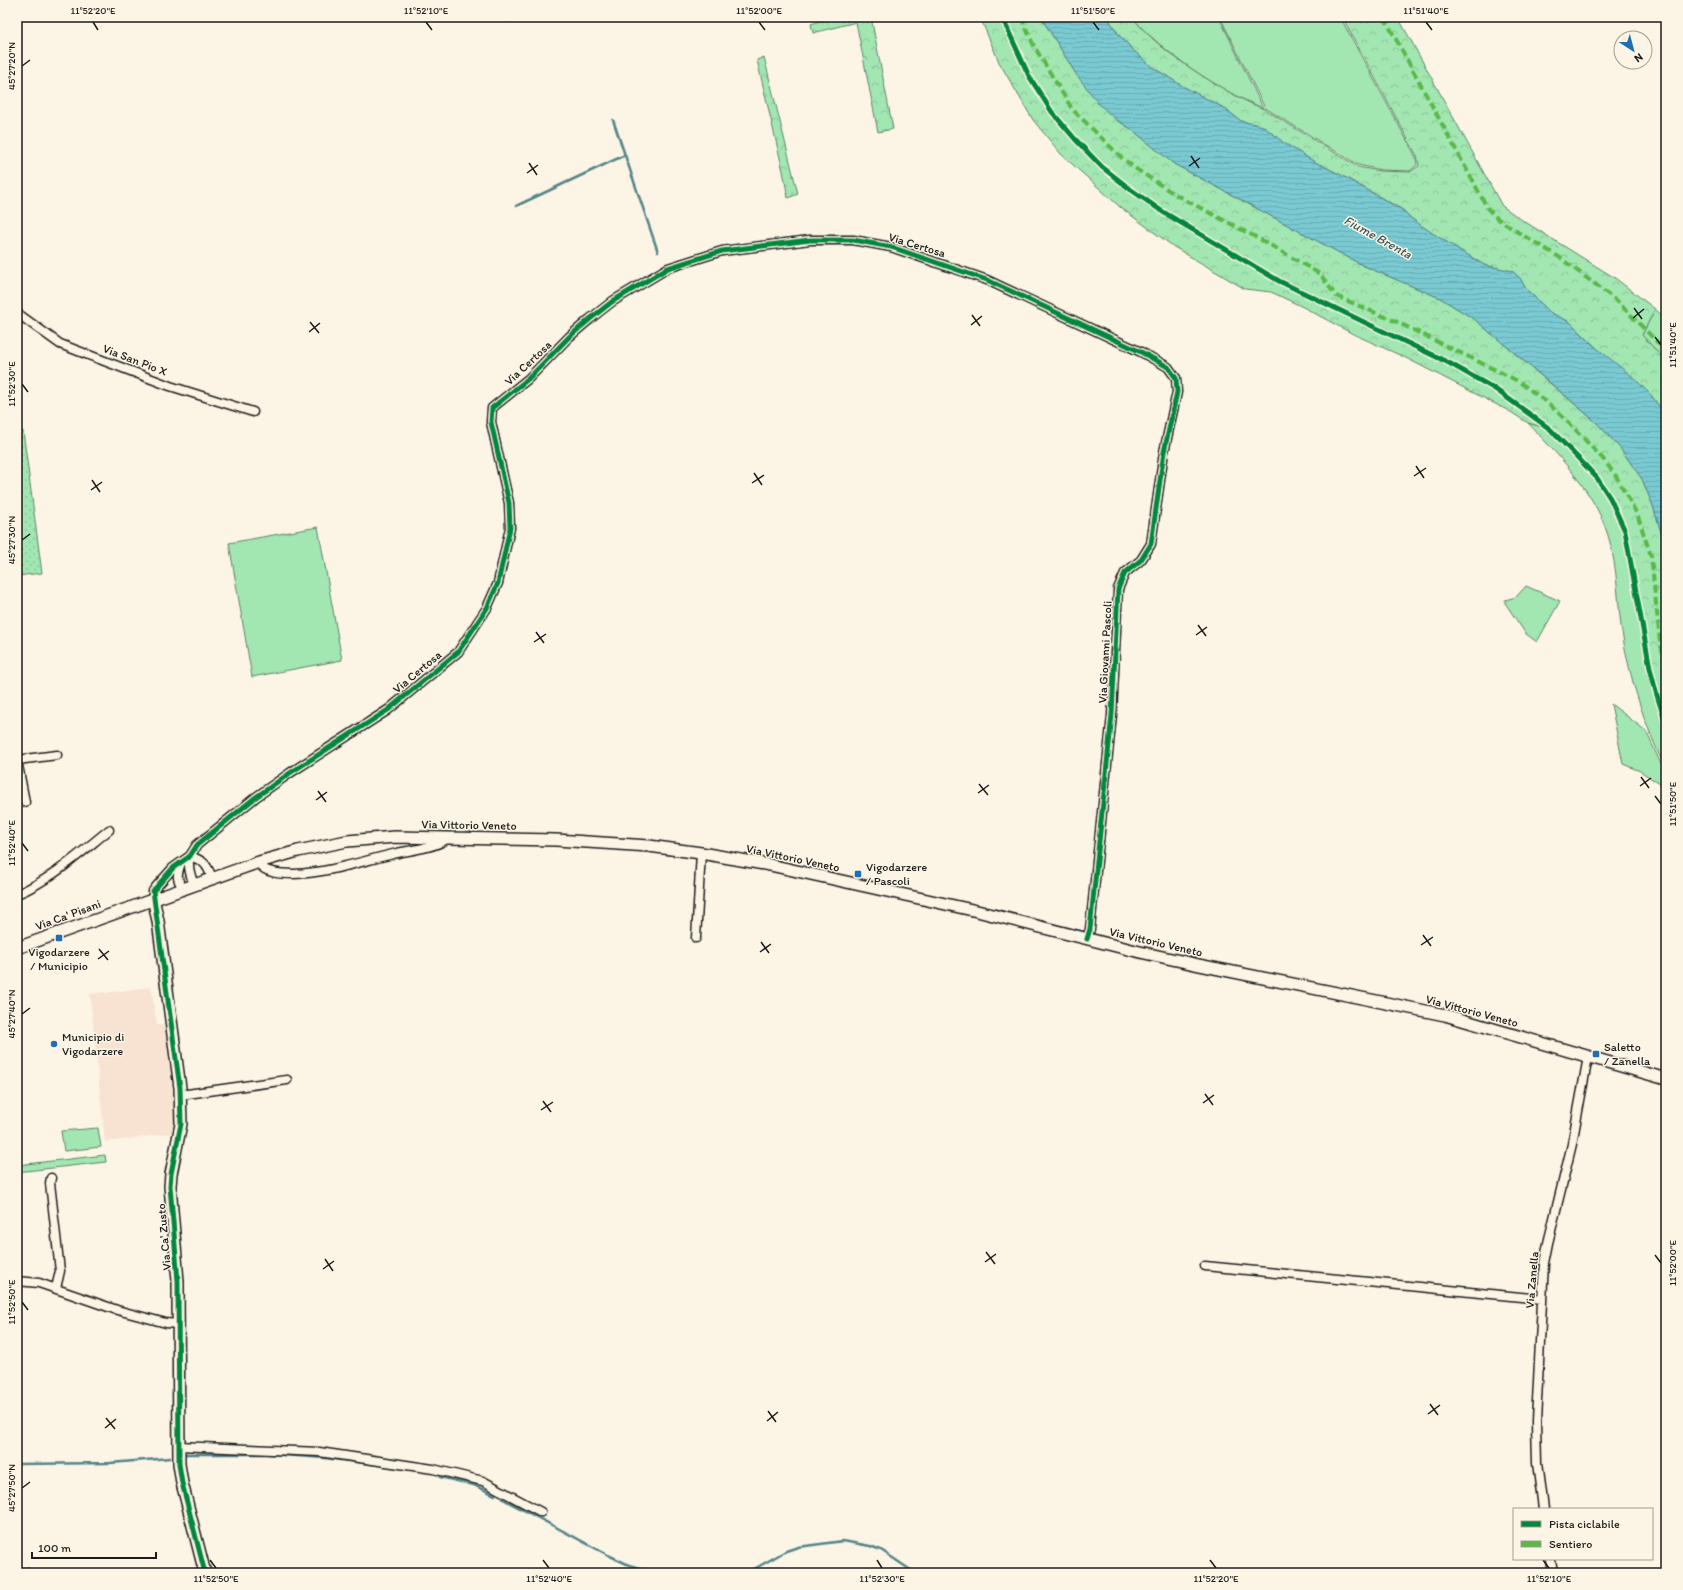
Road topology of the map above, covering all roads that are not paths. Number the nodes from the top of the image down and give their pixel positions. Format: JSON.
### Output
{"nodes":[{"id":1,"x":17,"y":313,"type":"edge"},
{"id":2,"x":1176,"y":378,"type":"joint"},
{"id":3,"x":253,"y":412,"type":"dead end"},
{"id":4,"x":58,"y":755,"type":"dead end"},
{"id":5,"x":17,"y":760,"type":"edge"},
{"id":6,"x":25,"y":802,"type":"dead end"},
{"id":7,"x":109,"y":830,"type":"dead end"},
{"id":8,"x":451,"y":837,"type":"junction"},
{"id":9,"x":701,"y":853,"type":"junction"},
{"id":10,"x":190,"y":856,"type":"junction"},
{"id":11,"x":182,"y":862,"type":"junction"},
{"id":12,"x":259,"y":862,"type":"junction"},
{"id":13,"x":212,"y":878,"type":"junction"},
{"id":14,"x":194,"y":884,"type":"junction"},
{"id":15,"x":183,"y":888,"type":"junction"},
{"id":16,"x":17,"y":894,"type":"edge"},
{"id":17,"x":153,"y":898,"type":"junction"},
{"id":18,"x":127,"y":907,"type":"joint"},
{"id":19,"x":696,"y":938,"type":"dead end"},
{"id":20,"x":1087,"y":939,"type":"junction"},
{"id":21,"x":17,"y":948,"type":"edge"},
{"id":22,"x":1588,"y":1057,"type":"junction"},
{"id":23,"x":1666,"y":1079,"type":"edge"},
{"id":24,"x":287,"y":1080,"type":"dead end"},
{"id":25,"x":180,"y":1095,"type":"junction"},
{"id":26,"x":51,"y":1178,"type":"dead end"},
{"id":27,"x":1205,"y":1266,"type":"dead end"},
{"id":28,"x":17,"y":1281,"type":"edge"},
{"id":29,"x":56,"y":1288,"type":"junction"},
{"id":30,"x":1542,"y":1299,"type":"junction"},
{"id":31,"x":178,"y":1324,"type":"junction"},
{"id":32,"x":178,"y":1446,"type":"junction"},
{"id":33,"x":1543,"y":1508,"type":"edge"},
{"id":34,"x":541,"y":1512,"type":"dead end"},
{"id":35,"x":1550,"y":1560,"type":"edge"},
{"id":36,"x":19,"y":1573,"type":"edge"},
{"id":37,"x":27,"y":1573,"type":"edge"},
{"id":38,"x":205,"y":1573,"type":"edge"},
{"id":39,"x":1552,"y":1573,"type":"edge"}],
"edges":[{"from":1,"to":3,"type":"street","name":"Via San Pio X"},
{"from":2,"to":10,"type":"street","name":"Via Certosa"},
{"from":2,"to":20,"type":"street","name":"Via Giovanni Pascoli"},
{"from":4,"to":5,"type":"street"},
{"from":5,"to":6,"type":"street"},
{"from":7,"to":16,"type":"street"},
{"from":8,"to":9,"type":"main road","name":"Via Vittorio Veneto"},
{"from":8,"to":12,"type":"main road","name":"Via Vittorio Veneto"},
{"from":8,"to":12,"type":"street"},
{"from":9,"to":19,"type":"street"},
{"from":9,"to":20,"type":"main road","name":"Via Vittorio Veneto"},
{"from":10,"to":11,"type":"street","name":"Via Certosa"},
{"from":10,"to":13,"type":"street"},
{"from":10,"to":14,"type":"street"},
{"from":11,"to":15,"type":"street"},
{"from":11,"to":17,"type":"street","name":"Via Certosa"},
{"from":12,"to":13,"type":"main road","name":"Via Vittorio Veneto"},
{"from":13,"to":14,"type":"main road","name":"Via Vittorio Veneto"},
{"from":14,"to":15,"type":"main road","name":"Via Vittorio Veneto"},
{"from":15,"to":17,"type":"main road","name":"Via Vittorio Veneto"},
{"from":17,"to":18,"type":"main road","name":"Via Vittorio Veneto"},
{"from":17,"to":25,"type":"main road","name":"Via Ca' Zusto"},
{"from":18,"to":21,"type":"main road","name":"Via Ca' Pisani"},
{"from":20,"to":22,"type":"main road","name":"Via Vittorio Veneto"},
{"from":22,"to":23,"type":"main road","name":"Via Vittorio Veneto"},
{"from":22,"to":30,"type":"street","name":"Via Zanella"},
{"from":24,"to":25,"type":"street"},
{"from":25,"to":31,"type":"main road","name":"Via Ca' Zusto"},
{"from":26,"to":29,"type":"street"},
{"from":27,"to":30,"type":"street"},
{"from":28,"to":29,"type":"street"},
{"from":29,"to":31,"type":"street"},
{"from":30,"to":33,"type":"street","name":"Via Zanella"},
{"from":31,"to":32,"type":"main road","name":"Via Ca' Zusto"},
{"from":32,"to":34,"type":"street"},
{"from":32,"to":38,"type":"main road","name":"Via Ca' Zusto"},
{"from":35,"to":39,"type":"street"},
{"from":36,"to":37,"type":"street"}]}
